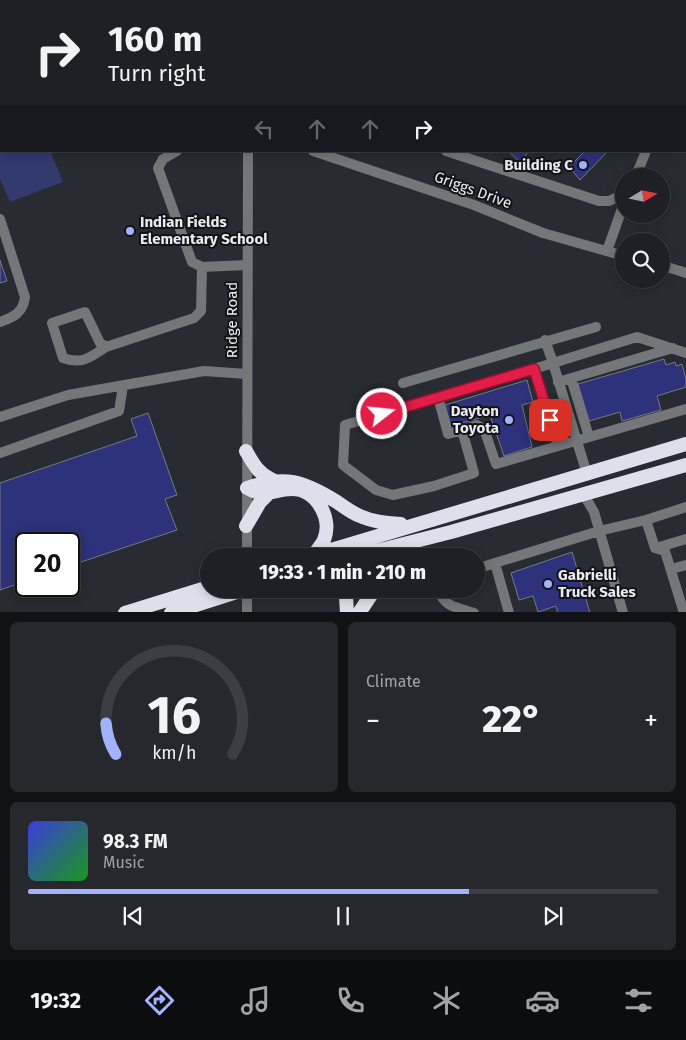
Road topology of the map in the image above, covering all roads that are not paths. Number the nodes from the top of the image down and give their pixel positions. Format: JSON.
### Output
{"nodes":[{"id":1,"x":175,"y":152,"type":"edge"},
{"id":2,"x":248,"y":152,"type":"edge"},
{"id":3,"x":316,"y":152,"type":"edge"},
{"id":4,"x":449,"y":152,"type":"edge"},
{"id":5,"x":646,"y":152,"type":"edge"},
{"id":6,"x":639,"y":168,"type":"edge"},
{"id":7,"x":615,"y":198,"type":"edge"},
{"id":8,"x":0,"y":219,"type":"edge"},
{"id":9,"x":617,"y":223,"type":"edge"},
{"id":10,"x":607,"y":251,"type":"junction"},
{"id":11,"x":615,"y":253,"type":"edge"},
{"id":12,"x":247,"y":265,"type":"junction"},
{"id":13,"x":202,"y":267,"type":"junction"},
{"id":14,"x":670,"y":268,"type":"edge"},
{"id":15,"x":686,"y":274,"type":"edge"},
{"id":16,"x":0,"y":322,"type":"edge"},
{"id":17,"x":596,"y":326,"type":"dead end"},
{"id":18,"x":546,"y":340,"type":"junction"},
{"id":19,"x":106,"y":347,"type":"junction"},
{"id":20,"x":673,"y":348,"type":"junction"},
{"id":21,"x":686,"y":353,"type":"edge"},
{"id":22,"x":553,"y":364,"type":"junction"},
{"id":23,"x":534,"y":369,"type":"junction"},
{"id":24,"x":246,"y":374,"type":"junction"},
{"id":25,"x":572,"y":378,"type":"junction"},
{"id":26,"x":558,"y":382,"type":"junction"},
{"id":27,"x":403,"y":383,"type":"dead end"},
{"id":28,"x":123,"y":386,"type":"junction"},
{"id":29,"x":438,"y":397,"type":"junction"},
{"id":30,"x":564,"y":401,"type":"junction"},
{"id":31,"x":546,"y":406,"type":"junction"},
{"id":32,"x":686,"y":409,"type":"edge"},
{"id":33,"x":0,"y":417,"type":"edge"},
{"id":34,"x":462,"y":430,"type":"junction"},
{"id":35,"x":589,"y":437,"type":"junction"},
{"id":36,"x":577,"y":440,"type":"junction"},
{"id":37,"x":686,"y":444,"type":"edge"},
{"id":38,"x":558,"y":446,"type":"junction"},
{"id":39,"x":246,"y":451,"type":"junction"},
{"id":40,"x":0,"y":453,"type":"edge"},
{"id":41,"x":686,"y":465,"type":"edge"},
{"id":42,"x":587,"y":474,"type":"junction"},
{"id":43,"x":276,"y":481,"type":"junction"},
{"id":44,"x":247,"y":488,"type":"junction"},
{"id":45,"x":600,"y":490,"type":"junction"},
{"id":46,"x":268,"y":494,"type":"junction"},
{"id":47,"x":584,"y":495,"type":"junction"},
{"id":48,"x":686,"y":507,"type":"edge"},
{"id":49,"x":593,"y":511,"type":"junction"},
{"id":50,"x":646,"y":520,"type":"junction"},
{"id":51,"x":412,"y":525,"type":"junction"},
{"id":52,"x":246,"y":526,"type":"junction"},
{"id":53,"x":599,"y":531,"type":"junction"},
{"id":54,"x":451,"y":532,"type":"junction"},
{"id":55,"x":686,"y":539,"type":"edge"},
{"id":56,"x":247,"y":548,"type":"edge"},
{"id":57,"x":318,"y":548,"type":"edge"},
{"id":58,"x":338,"y":548,"type":"edge"},
{"id":59,"x":388,"y":548,"type":"edge"},
{"id":60,"x":414,"y":548,"type":"edge"},
{"id":61,"x":655,"y":548,"type":"junction"},
{"id":62,"x":495,"y":563,"type":"junction"},
{"id":63,"x":686,"y":565,"type":"edge"},
{"id":64,"x":485,"y":566,"type":"edge"},
{"id":65,"x":671,"y":569,"type":"junction"},
{"id":66,"x":200,"y":590,"type":"edge"},
{"id":67,"x":683,"y":597,"type":"edge"},
{"id":68,"x":215,"y":598,"type":"edge"},
{"id":69,"x":245,"y":598,"type":"edge"},
{"id":70,"x":346,"y":598,"type":"edge"},
{"id":71,"x":369,"y":598,"type":"edge"},
{"id":72,"x":441,"y":598,"type":"edge"},
{"id":73,"x":124,"y":612,"type":"edge"},
{"id":74,"x":170,"y":612,"type":"edge"},
{"id":75,"x":247,"y":612,"type":"edge"},
{"id":76,"x":347,"y":612,"type":"edge"},
{"id":77,"x":359,"y":612,"type":"edge"},
{"id":78,"x":474,"y":612,"type":"edge"},
{"id":79,"x":509,"y":612,"type":"edge"},
{"id":80,"x":623,"y":612,"type":"edge"},
{"id":81,"x":684,"y":612,"type":"edge"}],
"edges":[{"from":1,"to":13,"type":"street"},
{"from":2,"to":12,"type":"street","name":"Ridge Road"},
{"from":3,"to":10,"type":"street","name":"Griggs Drive"},
{"from":4,"to":7,"type":"street"},
{"from":5,"to":6,"type":"street"},
{"from":8,"to":16,"type":"street"},
{"from":9,"to":10,"type":"street"},
{"from":10,"to":11,"type":"street","name":"Griggs Drive"},
{"from":12,"to":13,"type":"street"},
{"from":12,"to":24,"type":"street","name":"Ridge Road"},
{"from":13,"to":19,"type":"street"},
{"from":14,"to":15,"type":"street"},
{"from":17,"to":18,"type":"street"},
{"from":18,"to":22,"type":"street"},
{"from":18,"to":27,"type":"street"},
{"from":19,"to":19,"type":"street"},
{"from":20,"to":21,"type":"street"},
{"from":20,"to":22,"type":"street"},
{"from":20,"to":25,"type":"street"},
{"from":22,"to":23,"type":"street"},
{"from":22,"to":26,"type":"street"},
{"from":23,"to":29,"type":"street"},
{"from":23,"to":31,"type":"street"},
{"from":24,"to":28,"type":"street"},
{"from":24,"to":39,"type":"street","name":"Ridge Road"},
{"from":25,"to":26,"type":"street"},
{"from":25,"to":35,"type":"street"},
{"from":26,"to":30,"type":"street"},
{"from":28,"to":33,"type":"street"},
{"from":28,"to":40,"type":"street"},
{"from":29,"to":34,"type":"street"},
{"from":29,"to":34,"type":"street"},
{"from":30,"to":31,"type":"street"},
{"from":30,"to":36,"type":"street"},
{"from":31,"to":38,"type":"street"},
{"from":32,"to":35,"type":"street"},
{"from":34,"to":38,"type":"street"},
{"from":35,"to":36,"type":"street"},
{"from":36,"to":38,"type":"street"},
{"from":36,"to":42,"type":"street"},
{"from":37,"to":42,"type":"highway"},
{"from":39,"to":43,"type":"highway"},
{"from":39,"to":44,"type":"street","name":"Ridge Road"},
{"from":41,"to":45,"type":"highway"},
{"from":42,"to":51,"type":"highway"},
{"from":43,"to":44,"type":"highway"},
{"from":43,"to":51,"type":"highway"},
{"from":44,"to":46,"type":"highway"},
{"from":44,"to":52,"type":"street","name":"Ridge Road"},
{"from":45,"to":47,"type":"highway"},
{"from":45,"to":49,"type":"street"},
{"from":46,"to":52,"type":"highway"},
{"from":46,"to":57,"type":"highway"},
{"from":47,"to":49,"type":"street"},
{"from":47,"to":54,"type":"highway"},
{"from":48,"to":50,"type":"street"},
{"from":49,"to":53,"type":"street"},
{"from":50,"to":53,"type":"street"},
{"from":50,"to":61,"type":"street"},
{"from":51,"to":58,"type":"highway"},
{"from":52,"to":56,"type":"street","name":"Ridge Road"},
{"from":53,"to":62,"type":"street"},
{"from":53,"to":80,"type":"street"},
{"from":54,"to":59,"type":"highway"},
{"from":54,"to":60,"type":"highway"},
{"from":55,"to":61,"type":"street"},
{"from":61,"to":65,"type":"street"},
{"from":62,"to":64,"type":"street"},
{"from":62,"to":79,"type":"street"},
{"from":63,"to":65,"type":"street"},
{"from":65,"to":67,"type":"street"},
{"from":66,"to":73,"type":"highway"},
{"from":67,"to":81,"type":"street"},
{"from":68,"to":74,"type":"highway"},
{"from":69,"to":75,"type":"street"},
{"from":70,"to":76,"type":"highway"},
{"from":71,"to":77,"type":"highway"},
{"from":72,"to":78,"type":"street"}]}
